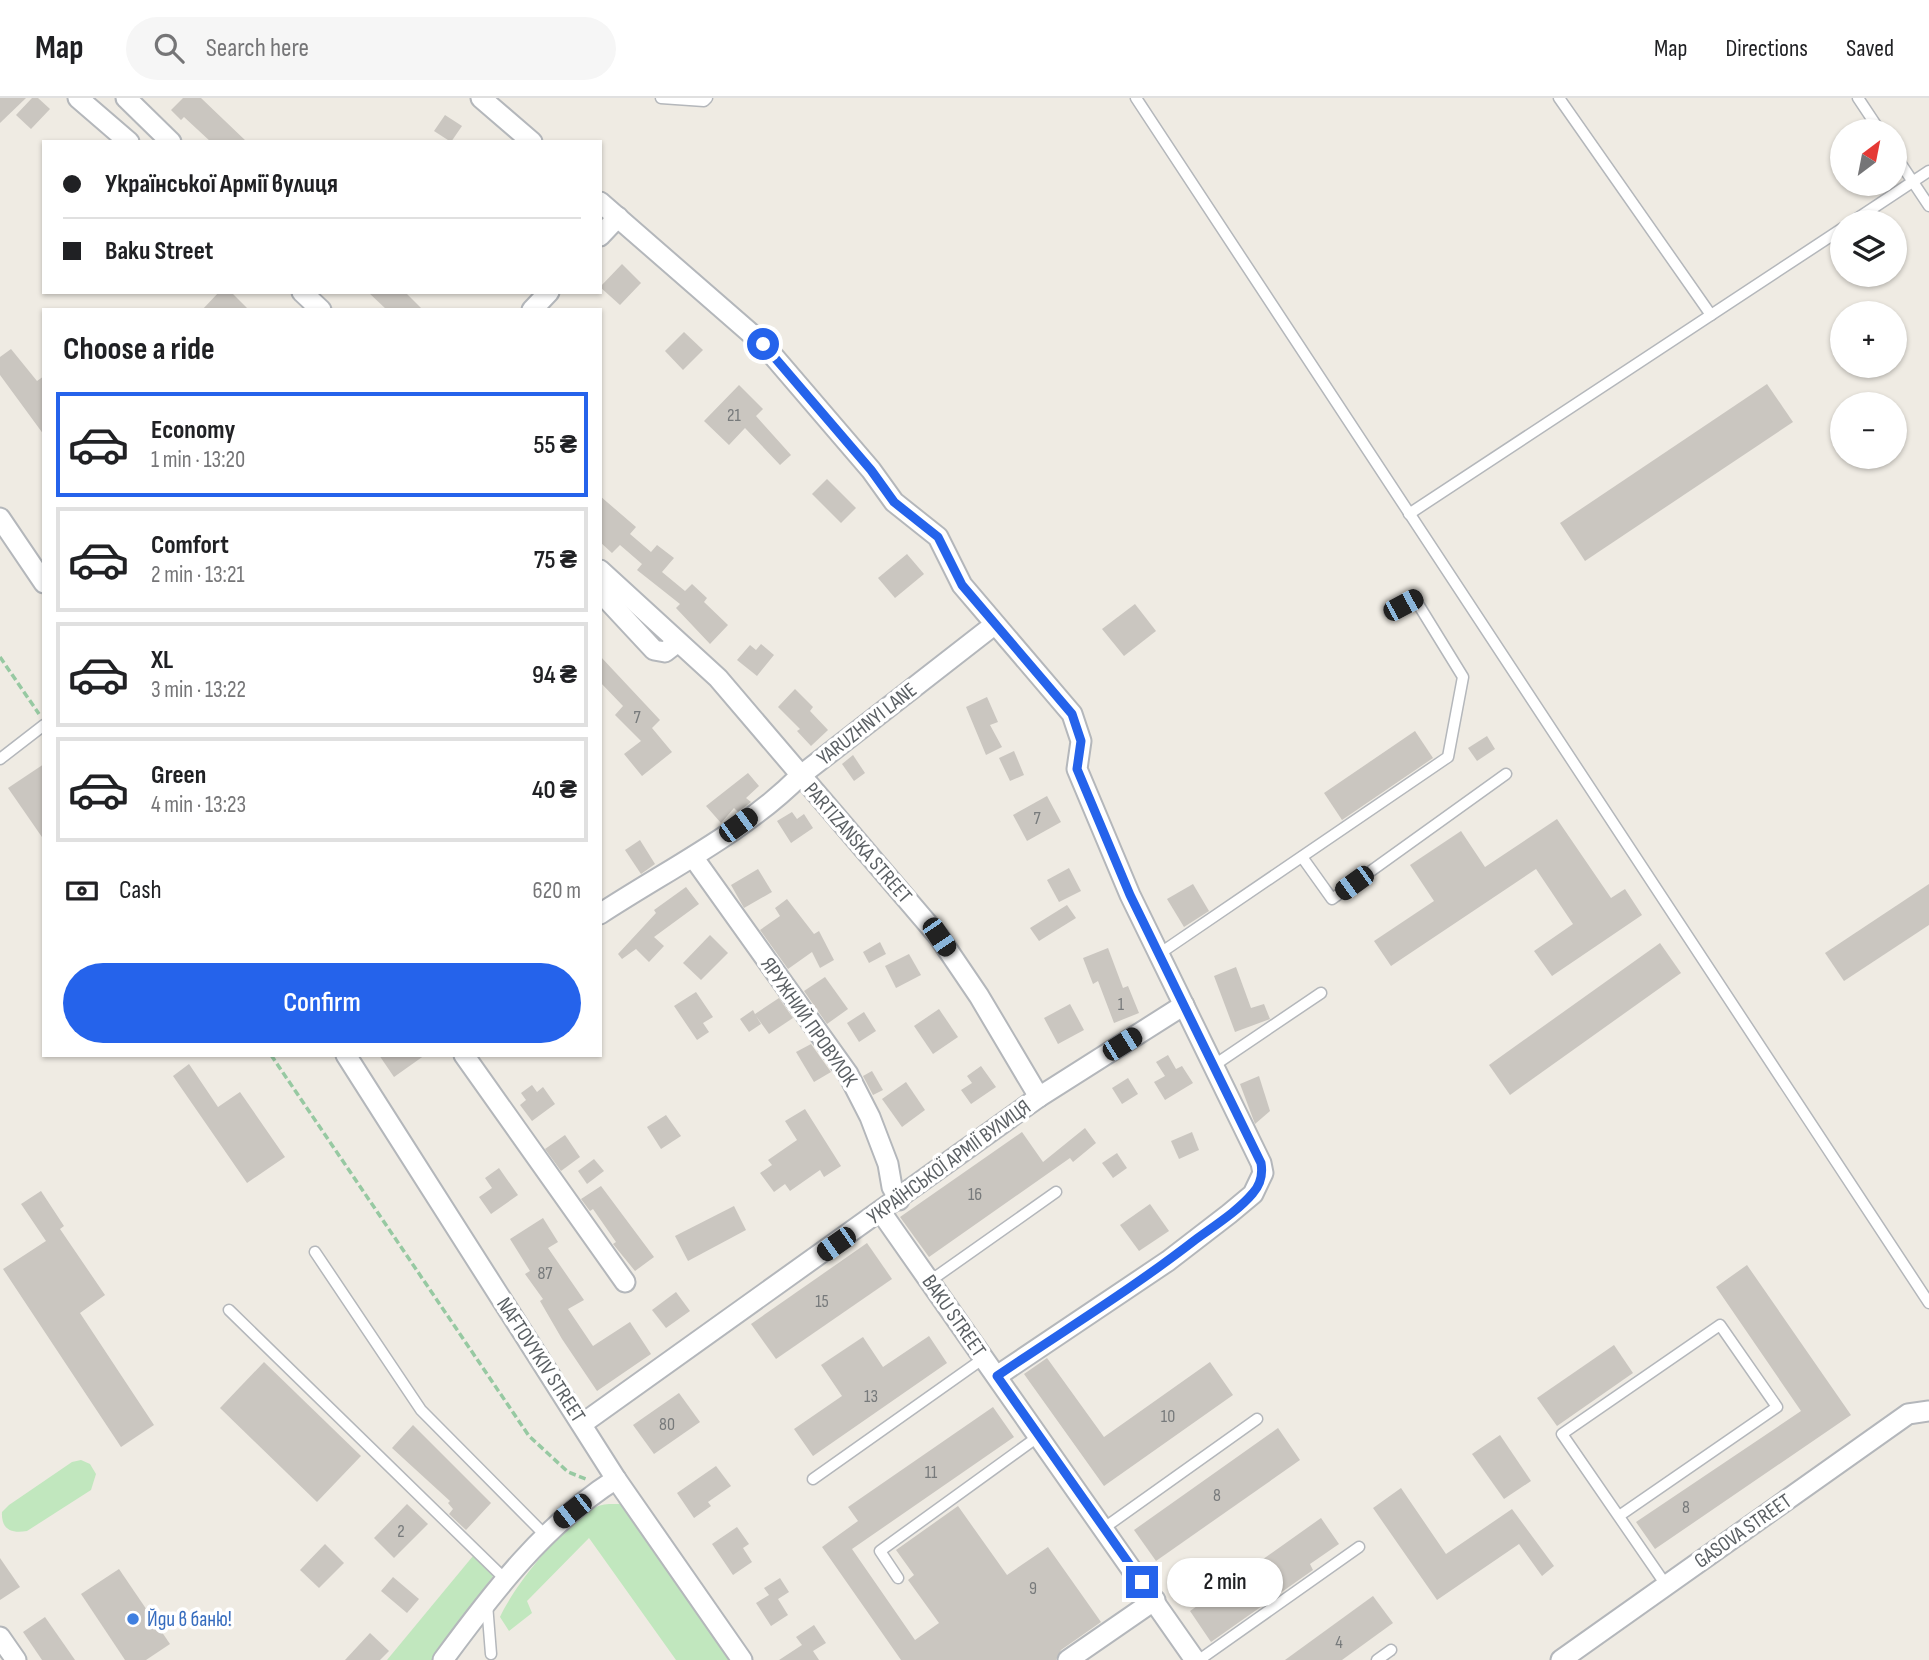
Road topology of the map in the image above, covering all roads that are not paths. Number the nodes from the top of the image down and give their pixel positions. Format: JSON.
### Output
{"nodes":[{"id":1,"x":78,"y":98,"type":"edge"},
{"id":2,"x":125,"y":98,"type":"edge"},
{"id":3,"x":481,"y":98,"type":"edge"},
{"id":4,"x":661,"y":98,"type":"edge"},
{"id":5,"x":707,"y":98,"type":"edge"},
{"id":6,"x":1136,"y":98,"type":"edge"},
{"id":7,"x":1559,"y":98,"type":"edge"},
{"id":8,"x":1858,"y":98,"type":"edge"},
{"id":9,"x":1872,"y":119,"type":"edge"},
{"id":10,"x":127,"y":140,"type":"edge"},
{"id":11,"x":169,"y":140,"type":"edge"},
{"id":12,"x":530,"y":140,"type":"edge"},
{"id":13,"x":1929,"y":172,"type":"edge"},
{"id":14,"x":1908,"y":174,"type":"edge"},
{"id":15,"x":1913,"y":182,"type":"junction"},
{"id":16,"x":602,"y":204,"type":"edge"},
{"id":17,"x":1929,"y":206,"type":"edge"},
{"id":18,"x":1870,"y":210,"type":"edge"},
{"id":19,"x":618,"y":217,"type":"junction"},
{"id":20,"x":602,"y":234,"type":"edge"},
{"id":21,"x":1830,"y":237,"type":"edge"},
{"id":22,"x":304,"y":294,"type":"edge"},
{"id":23,"x":546,"y":294,"type":"edge"},
{"id":24,"x":319,"y":308,"type":"edge"},
{"id":25,"x":534,"y":308,"type":"edge"},
{"id":26,"x":1711,"y":315,"type":"junction"},
{"id":27,"x":1409,"y":514,"type":"junction"},
{"id":28,"x":0,"y":519,"type":"edge"},
{"id":29,"x":602,"y":572,"type":"edge"},
{"id":30,"x":42,"y":580,"type":"edge"},
{"id":31,"x":602,"y":594,"type":"edge"},
{"id":32,"x":1390,"y":612,"type":"dead end"},
{"id":33,"x":994,"y":625,"type":"junction"},
{"id":34,"x":678,"y":642,"type":"junction"},
{"id":35,"x":42,"y":725,"type":"edge"},
{"id":36,"x":0,"y":760,"type":"edge"},
{"id":37,"x":1506,"y":774,"type":"dead end"},
{"id":38,"x":800,"y":776,"type":"junction"},
{"id":39,"x":693,"y":857,"type":"junction"},
{"id":40,"x":1302,"y":857,"type":"junction"},
{"id":41,"x":602,"y":913,"type":"edge"},
{"id":42,"x":1159,"y":954,"type":"junction"},
{"id":43,"x":1321,"y":993,"type":"dead end"},
{"id":44,"x":1184,"y":1005,"type":"junction"},
{"id":45,"x":347,"y":1057,"type":"edge"},
{"id":46,"x":465,"y":1057,"type":"edge"},
{"id":47,"x":1213,"y":1066,"type":"junction"},
{"id":48,"x":1039,"y":1097,"type":"junction"},
{"id":49,"x":1056,"y":1192,"type":"dead end"},
{"id":50,"x":899,"y":1200,"type":"junction"},
{"id":51,"x":881,"y":1212,"type":"junction"},
{"id":52,"x":315,"y":1252,"type":"dead end"},
{"id":53,"x":930,"y":1281,"type":"junction"},
{"id":54,"x":625,"y":1282,"type":"dead end"},
{"id":55,"x":1929,"y":1303,"type":"edge"},
{"id":56,"x":229,"y":1310,"type":"dead end"},
{"id":57,"x":984,"y":1358,"type":"junction"},
{"id":58,"x":997,"y":1376,"type":"junction"},
{"id":59,"x":1929,"y":1411,"type":"edge"},
{"id":60,"x":1257,"y":1419,"type":"dead end"},
{"id":61,"x":582,"y":1424,"type":"junction"},
{"id":62,"x":1039,"y":1436,"type":"junction"},
{"id":63,"x":813,"y":1479,"type":"dead end"},
{"id":64,"x":610,"y":1483,"type":"junction"},
{"id":65,"x":1619,"y":1516,"type":"junction"},
{"id":66,"x":1104,"y":1528,"type":"junction"},
{"id":67,"x":545,"y":1535,"type":"junction"},
{"id":68,"x":1359,"y":1547,"type":"dead end"},
{"id":69,"x":898,"y":1578,"type":"dead end"},
{"id":70,"x":506,"y":1580,"type":"junction"},
{"id":71,"x":1667,"y":1585,"type":"junction"},
{"id":72,"x":1155,"y":1600,"type":"junction"},
{"id":73,"x":487,"y":1604,"type":"junction"},
{"id":74,"x":0,"y":1637,"type":"edge"},
{"id":75,"x":1391,"y":1650,"type":"dead end"},
{"id":76,"x":491,"y":1654,"type":"dead end"},
{"id":77,"x":16,"y":1660,"type":"edge"},
{"id":78,"x":443,"y":1660,"type":"edge"},
{"id":79,"x":741,"y":1660,"type":"edge"},
{"id":80,"x":1068,"y":1660,"type":"edge"},
{"id":81,"x":1197,"y":1660,"type":"edge"},
{"id":82,"x":1377,"y":1660,"type":"edge"},
{"id":83,"x":1561,"y":1660,"type":"edge"}],
"edges":[{"from":1,"to":10,"type":"street"},
{"from":2,"to":11,"type":"street"},
{"from":3,"to":12,"type":"street"},
{"from":4,"to":5,"type":"lane"},
{"from":6,"to":27,"type":"lane"},
{"from":7,"to":26,"type":"lane"},
{"from":8,"to":9,"type":"lane"},
{"from":13,"to":15,"type":"lane"},
{"from":14,"to":15,"type":"lane"},
{"from":15,"to":17,"type":"lane"},
{"from":15,"to":18,"type":"lane"},
{"from":16,"to":19,"type":"street"},
{"from":19,"to":20,"type":"street"},
{"from":19,"to":33,"type":"street"},
{"from":21,"to":26,"type":"lane"},
{"from":22,"to":24,"type":"street"},
{"from":23,"to":25,"type":"street"},
{"from":26,"to":27,"type":"lane"},
{"from":27,"to":55,"type":"lane"},
{"from":28,"to":30,"type":"street"},
{"from":29,"to":34,"type":"street","name":"PARTIZANSKA STREET"},
{"from":31,"to":34,"type":"street"},
{"from":32,"to":40,"type":"lane"},
{"from":33,"to":38,"type":"street","name":"YARUZHNYI LANE"},
{"from":33,"to":42,"type":"street"},
{"from":34,"to":38,"type":"street","name":"PARTIZANSKA STREET"},
{"from":35,"to":36,"type":"lane"},
{"from":37,"to":40,"type":"lane"},
{"from":38,"to":39,"type":"street","name":"YARUZHNYI LANE"},
{"from":38,"to":48,"type":"street","name":"PARTIZANSKA STREET"},
{"from":39,"to":41,"type":"street","name":"YARUZHNYI LANE"},
{"from":39,"to":50,"type":"street","name":"ЯРУЖНИЙ ПРОВУЛОК"},
{"from":40,"to":42,"type":"lane"},
{"from":42,"to":44,"type":"street"},
{"from":43,"to":47,"type":"lane"},
{"from":44,"to":47,"type":"street"},
{"from":44,"to":48,"type":"street","name":"УКРАЇНСЬКОЇ АРМІЇ ВУЛИЦЯ"},
{"from":45,"to":61,"type":"street","name":"NAFTOVYKIV STREET"},
{"from":46,"to":54,"type":"street"},
{"from":47,"to":58,"type":"street"},
{"from":48,"to":50,"type":"street","name":"УКРАЇНСЬКОЇ АРМІЇ ВУЛИЦЯ"},
{"from":49,"to":53,"type":"lane"},
{"from":50,"to":51,"type":"street","name":"УКРАЇНСЬКОЇ АРМІЇ ВУЛИЦЯ"},
{"from":51,"to":53,"type":"street","name":"BAKU STREET"},
{"from":51,"to":61,"type":"street","name":"УКРАЇНСЬКОЇ АРМІЇ ВУЛИЦЯ"},
{"from":52,"to":67,"type":"lane"},
{"from":53,"to":57,"type":"street","name":"BAKU STREET"},
{"from":56,"to":70,"type":"lane"},
{"from":57,"to":58,"type":"street","name":"BAKU STREET"},
{"from":57,"to":63,"type":"lane"},
{"from":58,"to":62,"type":"street","name":"BAKU STREET"},
{"from":59,"to":71,"type":"street","name":"GASOVA STREET"},
{"from":60,"to":66,"type":"lane"},
{"from":61,"to":64,"type":"street","name":"NAFTOVYKIV STREET"},
{"from":62,"to":66,"type":"street","name":"BAKU STREET"},
{"from":62,"to":69,"type":"lane"},
{"from":64,"to":67,"type":"street"},
{"from":64,"to":79,"type":"street","name":"NAFTOVYKIV STREET"},
{"from":65,"to":65,"type":"lane"},
{"from":65,"to":71,"type":"lane"},
{"from":66,"to":72,"type":"street","name":"BAKU STREET"},
{"from":67,"to":70,"type":"street"},
{"from":68,"to":81,"type":"lane"},
{"from":70,"to":73,"type":"street"},
{"from":71,"to":83,"type":"street","name":"GASOVA STREET"},
{"from":72,"to":80,"type":"street"},
{"from":72,"to":81,"type":"street","name":"BAKU STREET"},
{"from":73,"to":76,"type":"lane"},
{"from":73,"to":78,"type":"street"},
{"from":74,"to":77,"type":"street"},
{"from":75,"to":82,"type":"lane"}]}
